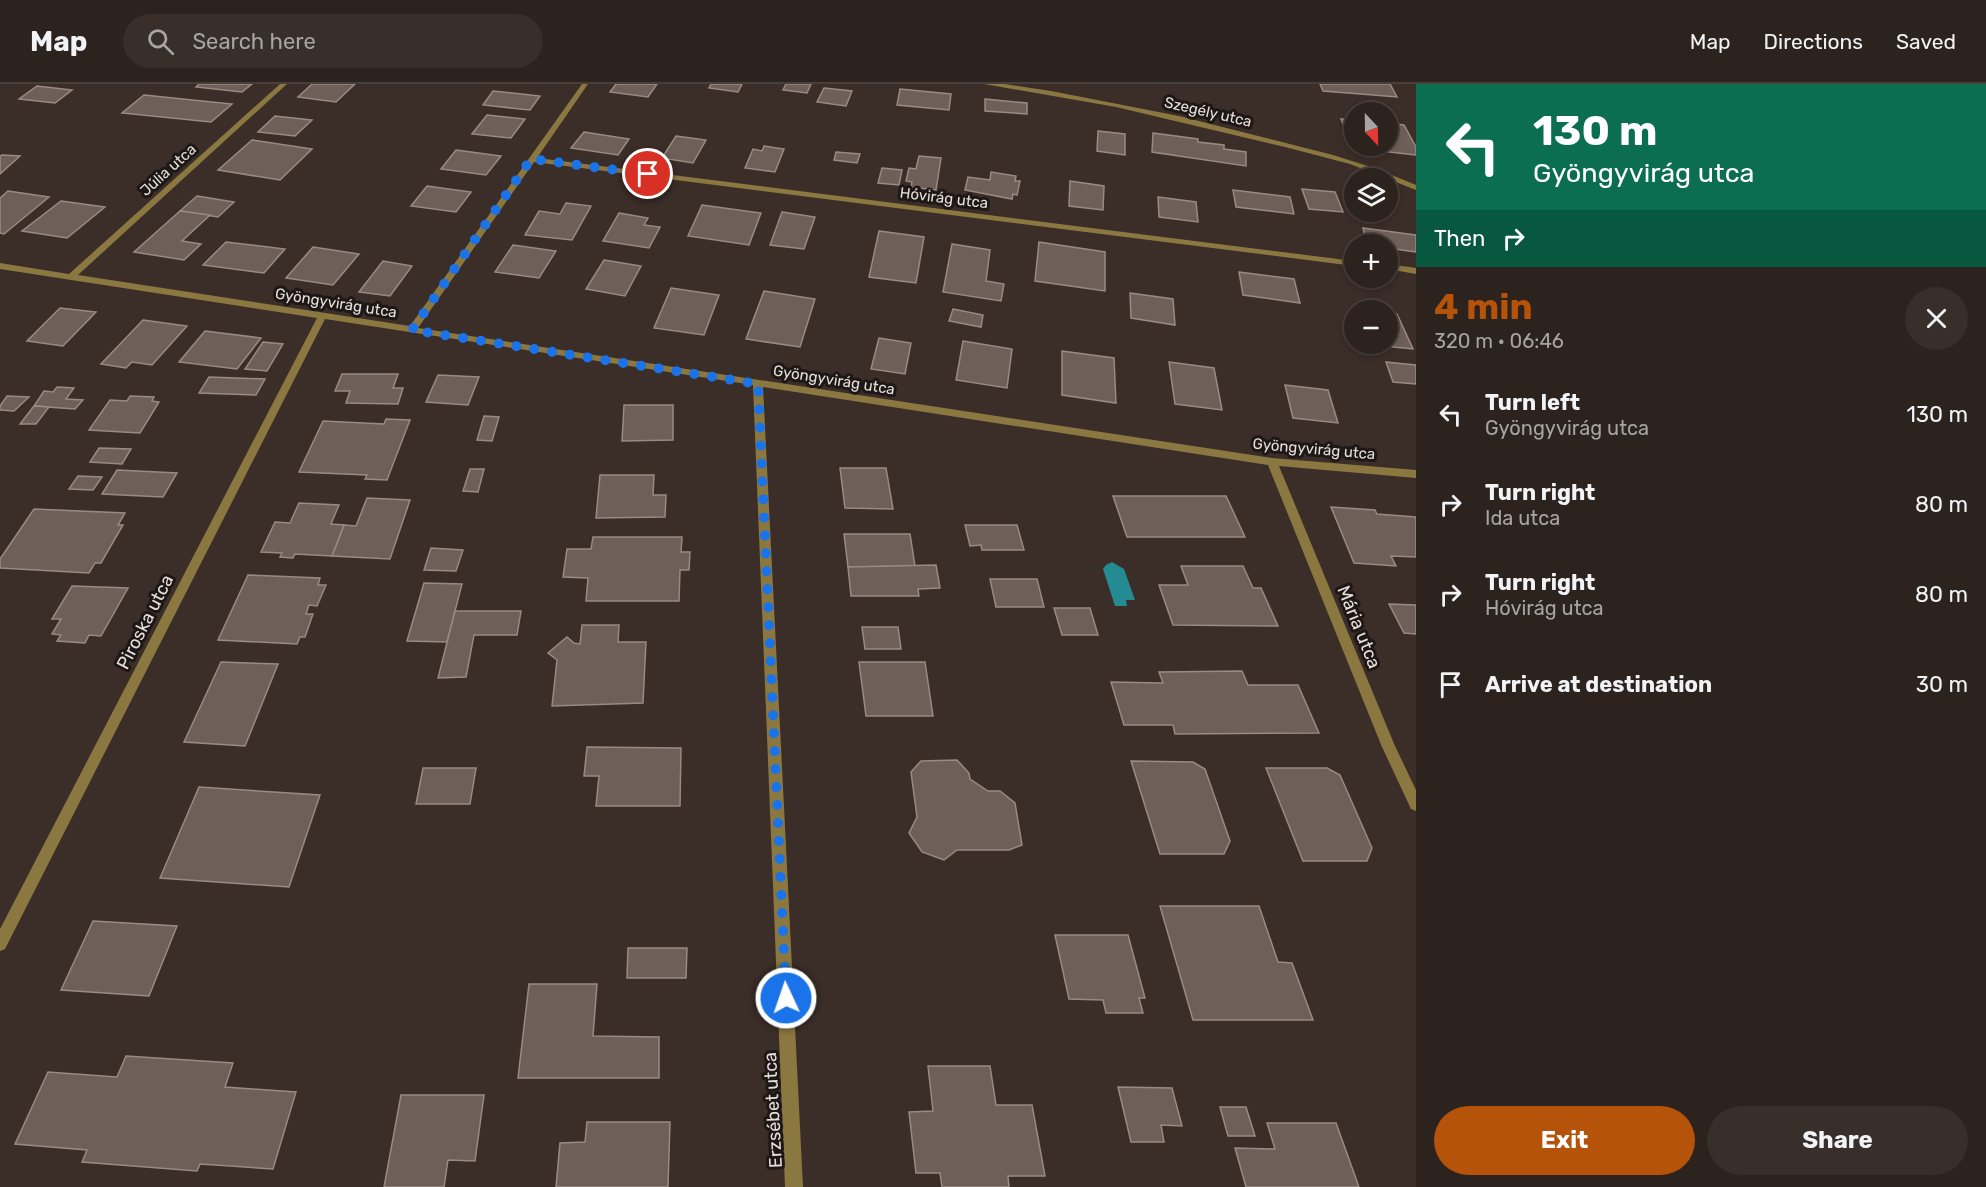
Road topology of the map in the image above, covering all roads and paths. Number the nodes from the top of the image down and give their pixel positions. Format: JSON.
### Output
{"nodes":[{"id":1,"x":284,"y":84,"type":"edge"},
{"id":2,"x":585,"y":84,"type":"edge"},
{"id":3,"x":987,"y":84,"type":"edge"},
{"id":4,"x":531,"y":159,"type":"junction"},
{"id":5,"x":1416,"y":188,"type":"edge"},
{"id":6,"x":1344,"y":262,"type":"edge"},
{"id":7,"x":0,"y":266,"type":"edge"},
{"id":8,"x":1398,"y":268,"type":"edge"},
{"id":9,"x":1416,"y":271,"type":"edge"},
{"id":10,"x":71,"y":277,"type":"junction"},
{"id":11,"x":322,"y":316,"type":"junction"},
{"id":12,"x":412,"y":330,"type":"junction"},
{"id":13,"x":758,"y":384,"type":"junction"},
{"id":14,"x":1272,"y":462,"type":"junction"},
{"id":15,"x":1416,"y":474,"type":"edge"},
{"id":16,"x":1416,"y":805,"type":"edge"},
{"id":17,"x":0,"y":944,"type":"edge"},
{"id":18,"x":794,"y":1187,"type":"edge"}],
"edges":[{"from":1,"to":10,"type":"street","name":"Júlia utca"},
{"from":2,"to":4,"type":"street"},
{"from":3,"to":5,"type":"street","name":"Szegély utca"},
{"from":4,"to":6,"type":"street","name":"Hóvirág utca"},
{"from":4,"to":12,"type":"street"},
{"from":7,"to":10,"type":"street","name":"Gyöngyvirág utca"},
{"from":8,"to":9,"type":"street"},
{"from":10,"to":11,"type":"street","name":"Gyöngyvirág utca"},
{"from":11,"to":12,"type":"street","name":"Gyöngyvirág utca"},
{"from":11,"to":17,"type":"street","name":"Piroska utca"},
{"from":12,"to":13,"type":"street","name":"Gyöngyvirág utca"},
{"from":13,"to":14,"type":"street","name":"Gyöngyvirág utca"},
{"from":13,"to":18,"type":"street","name":"Erzsébet utca"},
{"from":14,"to":15,"type":"street","name":"Gyöngyvirág utca"},
{"from":14,"to":16,"type":"street","name":"Mária utca"}]}
